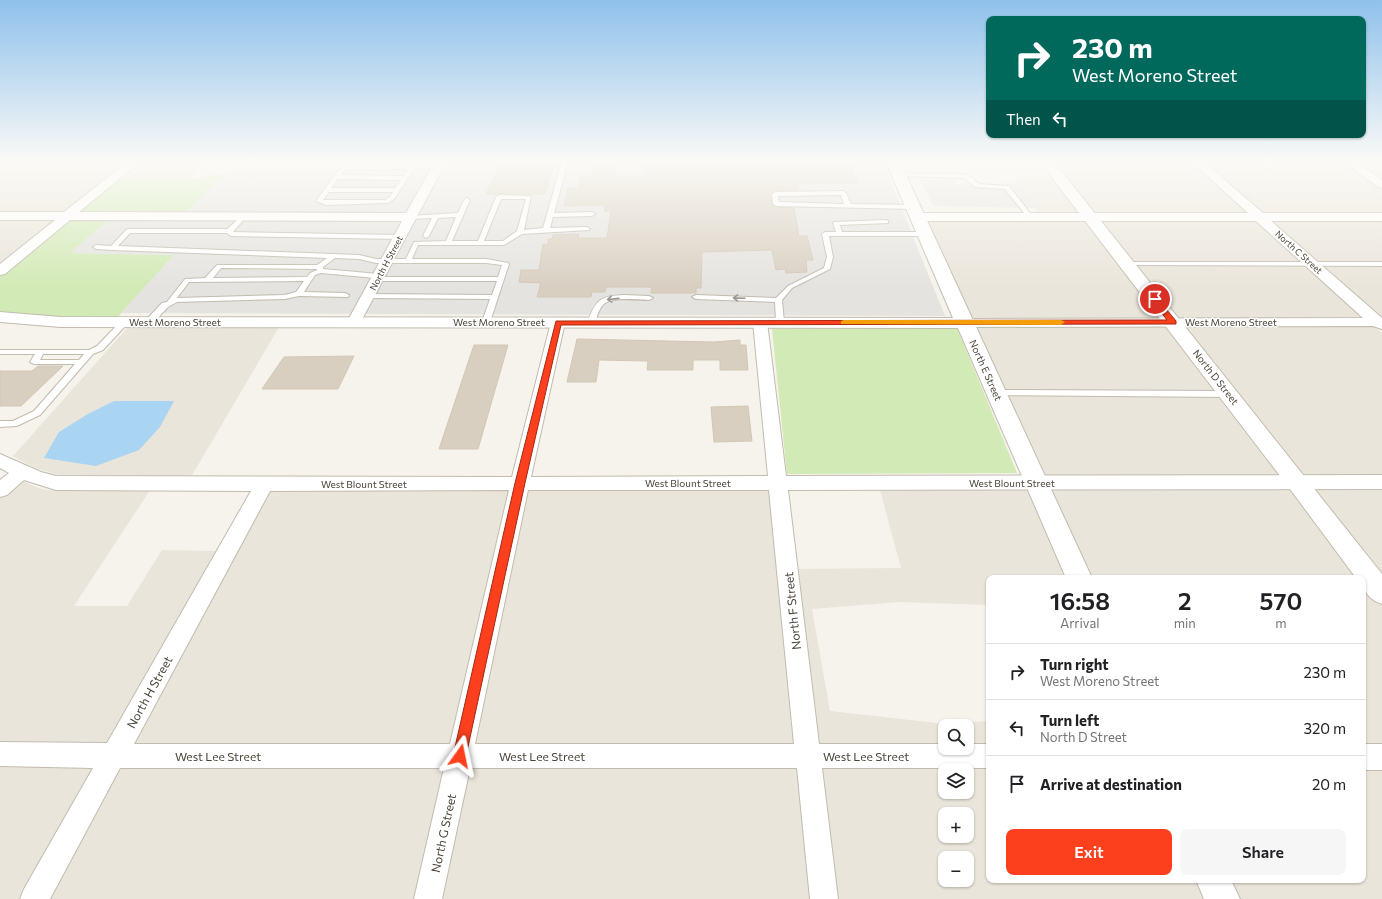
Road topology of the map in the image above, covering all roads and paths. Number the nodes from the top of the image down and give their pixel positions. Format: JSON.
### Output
{"nodes":[{"id":1,"x":83,"y":204,"type":"edge"},
{"id":2,"x":418,"y":204,"type":"edge"},
{"id":3,"x":465,"y":204,"type":"edge"},
{"id":4,"x":496,"y":204,"type":"edge"},
{"id":5,"x":527,"y":204,"type":"edge"},
{"id":6,"x":553,"y":204,"type":"edge"},
{"id":7,"x":776,"y":204,"type":"edge"},
{"id":8,"x":911,"y":204,"type":"edge"},
{"id":9,"x":1020,"y":204,"type":"edge"},
{"id":10,"x":1080,"y":204,"type":"edge"},
{"id":11,"x":1245,"y":204,"type":"edge"},
{"id":12,"x":848,"y":205,"type":"joint"},
{"id":13,"x":915,"y":212,"type":"junction"},
{"id":14,"x":550,"y":214,"type":"junction"},
{"id":15,"x":592,"y":214,"type":"dead end"},
{"id":16,"x":460,"y":215,"type":"junction"},
{"id":17,"x":0,"y":216,"type":"edge"},
{"id":18,"x":68,"y":216,"type":"junction"},
{"id":19,"x":244,"y":216,"type":"junction"},
{"id":20,"x":436,"y":216,"type":"junction"},
{"id":21,"x":411,"y":217,"type":"junction"},
{"id":22,"x":1030,"y":217,"type":"junction"},
{"id":23,"x":1090,"y":217,"type":"junction"},
{"id":24,"x":1259,"y":217,"type":"junction"},
{"id":25,"x":1382,"y":217,"type":"edge"},
{"id":26,"x":886,"y":222,"type":"dead end"},
{"id":27,"x":546,"y":230,"type":"junction"},
{"id":28,"x":587,"y":230,"type":"dead end"},
{"id":29,"x":230,"y":231,"type":"junction"},
{"id":30,"x":520,"y":232,"type":"junction"},
{"id":31,"x":840,"y":234,"type":"junction"},
{"id":32,"x":925,"y":234,"type":"junction"},
{"id":33,"x":426,"y":236,"type":"dead end"},
{"id":34,"x":400,"y":237,"type":"junction"},
{"id":35,"x":448,"y":243,"type":"junction"},
{"id":36,"x":480,"y":243,"type":"junction"},
{"id":37,"x":96,"y":247,"type":"dead end"},
{"id":38,"x":112,"y":248,"type":"junction"},
{"id":39,"x":333,"y":256,"type":"junction"},
{"id":40,"x":387,"y":261,"type":"junction"},
{"id":41,"x":408,"y":261,"type":"junction"},
{"id":42,"x":1126,"y":264,"type":"junction"},
{"id":43,"x":1382,"y":264,"type":"edge"},
{"id":44,"x":1313,"y":265,"type":"junction"},
{"id":45,"x":320,"y":269,"type":"junction"},
{"id":46,"x":0,"y":271,"type":"edge"},
{"id":47,"x":378,"y":277,"type":"junction"},
{"id":48,"x":208,"y":279,"type":"junction"},
{"id":49,"x":308,"y":279,"type":"junction"},
{"id":50,"x":501,"y":279,"type":"junction"},
{"id":51,"x":299,"y":294,"type":"junction"},
{"id":52,"x":345,"y":296,"type":"dead end"},
{"id":53,"x":368,"y":296,"type":"junction"},
{"id":54,"x":495,"y":297,"type":"junction"},
{"id":55,"x":696,"y":297,"type":"dead end"},
{"id":56,"x":649,"y":298,"type":"dead end"},
{"id":57,"x":778,"y":300,"type":"junction"},
{"id":58,"x":170,"y":302,"type":"junction"},
{"id":59,"x":0,"y":317,"type":"edge"},
{"id":60,"x":124,"y":322,"type":"junction"},
{"id":61,"x":149,"y":322,"type":"junction"},
{"id":62,"x":354,"y":322,"type":"junction"},
{"id":63,"x":486,"y":322,"type":"junction"},
{"id":64,"x":558,"y":322,"type":"junction"},
{"id":65,"x":770,"y":322,"type":"junction"},
{"id":66,"x":1173,"y":322,"type":"junction"},
{"id":67,"x":591,"y":323,"type":"junction"},
{"id":68,"x":965,"y":323,"type":"junction"},
{"id":69,"x":1380,"y":324,"type":"edge"},
{"id":70,"x":0,"y":352,"type":"edge"},
{"id":71,"x":41,"y":352,"type":"junction"},
{"id":72,"x":90,"y":352,"type":"junction"},
{"id":73,"x":81,"y":362,"type":"junction"},
{"id":74,"x":996,"y":393,"type":"junction"},
{"id":75,"x":1229,"y":394,"type":"junction"},
{"id":76,"x":0,"y":424,"type":"edge"},
{"id":77,"x":0,"y":460,"type":"edge"},
{"id":78,"x":22,"y":472,"type":"junction"},
{"id":79,"x":1298,"y":482,"type":"junction"},
{"id":80,"x":1382,"y":482,"type":"edge"},
{"id":81,"x":520,"y":483,"type":"junction"},
{"id":82,"x":777,"y":483,"type":"junction"},
{"id":83,"x":1036,"y":483,"type":"junction"},
{"id":84,"x":264,"y":484,"type":"junction"},
{"id":85,"x":0,"y":490,"type":"edge"},
{"id":86,"x":1078,"y":575,"type":"edge"},
{"id":87,"x":1382,"y":593,"type":"edge"},
{"id":88,"x":0,"y":754,"type":"edge"},
{"id":89,"x":113,"y":756,"type":"junction"},
{"id":90,"x":460,"y":756,"type":"junction"},
{"id":91,"x":808,"y":756,"type":"junction"},
{"id":92,"x":986,"y":756,"type":"edge"},
{"id":93,"x":1366,"y":757,"type":"edge"},
{"id":94,"x":1382,"y":757,"type":"edge"},
{"id":95,"x":1214,"y":883,"type":"edge"},
{"id":96,"x":34,"y":899,"type":"edge"},
{"id":97,"x":428,"y":899,"type":"edge"},
{"id":98,"x":824,"y":899,"type":"edge"},
{"id":99,"x":1222,"y":899,"type":"edge"}],
"edges":[{"from":1,"to":18,"type":"street"},
{"from":2,"to":21,"type":"street","name":"North H Street"},
{"from":3,"to":16,"type":"lane"},
{"from":4,"to":36,"type":"lane"},
{"from":5,"to":30,"type":"lane"},
{"from":6,"to":14,"type":"lane"},
{"from":7,"to":12,"type":"lane"},
{"from":8,"to":13,"type":"street","name":"North E Street"},
{"from":9,"to":22,"type":"lane"},
{"from":10,"to":23,"type":"street","name":"North D Street"},
{"from":11,"to":24,"type":"street","name":"North C Street"},
{"from":12,"to":13,"type":"lane"},
{"from":13,"to":22,"type":"street"},
{"from":13,"to":32,"type":"street","name":"North E Street"},
{"from":14,"to":15,"type":"lane"},
{"from":14,"to":27,"type":"lane"},
{"from":16,"to":20,"type":"lane"},
{"from":16,"to":35,"type":"lane"},
{"from":17,"to":18,"type":"street"},
{"from":18,"to":19,"type":"street"},
{"from":18,"to":46,"type":"street"},
{"from":19,"to":21,"type":"street"},
{"from":19,"to":29,"type":"lane"},
{"from":20,"to":21,"type":"lane"},
{"from":20,"to":33,"type":"lane"},
{"from":21,"to":34,"type":"street","name":"North H Street"},
{"from":22,"to":23,"type":"street"},
{"from":23,"to":24,"type":"street"},
{"from":23,"to":42,"type":"street","name":"North D Street"},
{"from":24,"to":25,"type":"street"},
{"from":24,"to":44,"type":"street","name":"North C Street"},
{"from":26,"to":31,"type":"lane"},
{"from":27,"to":28,"type":"lane"},
{"from":27,"to":30,"type":"lane"},
{"from":29,"to":34,"type":"lane"},
{"from":29,"to":38,"type":"lane"},
{"from":30,"to":36,"type":"lane"},
{"from":31,"to":32,"type":"lane"},
{"from":31,"to":57,"type":"lane"},
{"from":32,"to":68,"type":"street","name":"North E Street"},
{"from":34,"to":40,"type":"street","name":"North H Street"},
{"from":35,"to":36,"type":"lane"},
{"from":35,"to":41,"type":"lane"},
{"from":37,"to":38,"type":"lane"},
{"from":38,"to":39,"type":"lane"},
{"from":39,"to":40,"type":"lane"},
{"from":39,"to":45,"type":"lane"},
{"from":40,"to":41,"type":"lane"},
{"from":40,"to":47,"type":"street","name":"North H Street"},
{"from":41,"to":50,"type":"lane"},
{"from":42,"to":44,"type":"lane"},
{"from":42,"to":66,"type":"street","name":"North D Street"},
{"from":43,"to":44,"type":"lane"},
{"from":44,"to":69,"type":"street","name":"North C Street"},
{"from":45,"to":47,"type":"lane"},
{"from":45,"to":48,"type":"lane"},
{"from":45,"to":49,"type":"lane"},
{"from":47,"to":50,"type":"lane"},
{"from":47,"to":53,"type":"street","name":"North H Street"},
{"from":48,"to":49,"type":"lane"},
{"from":48,"to":58,"type":"lane"},
{"from":49,"to":51,"type":"lane"},
{"from":50,"to":54,"type":"lane"},
{"from":51,"to":52,"type":"lane"},
{"from":51,"to":58,"type":"lane"},
{"from":53,"to":54,"type":"lane"},
{"from":53,"to":62,"type":"street","name":"North H Street"},
{"from":54,"to":63,"type":"lane"},
{"from":57,"to":55,"type":"lane","one_way":true},
{"from":56,"to":67,"type":"lane","one_way":true},
{"from":57,"to":65,"type":"lane"},
{"from":58,"to":61,"type":"lane"},
{"from":59,"to":60,"type":"street","name":"West Moreno Street"},
{"from":60,"to":61,"type":"street","name":"West Moreno Street"},
{"from":60,"to":72,"type":"lane"},
{"from":61,"to":62,"type":"street","name":"West Moreno Street"},
{"from":62,"to":63,"type":"street","name":"West Moreno Street"},
{"from":63,"to":64,"type":"street","name":"West Moreno Street"},
{"from":64,"to":67,"type":"street","name":"West Moreno Street"},
{"from":64,"to":81,"type":"street","name":"North G Street"},
{"from":65,"to":67,"type":"street","name":"West Moreno Street"},
{"from":65,"to":68,"type":"street","name":"West Moreno Street"},
{"from":65,"to":82,"type":"street","name":"North F Street"},
{"from":66,"to":68,"type":"street","name":"West Moreno Street"},
{"from":66,"to":69,"type":"street","name":"West Moreno Street"},
{"from":66,"to":75,"type":"street","name":"North D Street"},
{"from":68,"to":74,"type":"street","name":"North E Street"},
{"from":70,"to":71,"type":"lane"},
{"from":71,"to":72,"type":"lane"},
{"from":71,"to":73,"type":"lane"},
{"from":72,"to":73,"type":"lane"},
{"from":73,"to":76,"type":"lane"},
{"from":74,"to":75,"type":"lane"},
{"from":74,"to":83,"type":"street","name":"North E Street"},
{"from":75,"to":79,"type":"street","name":"North D Street"},
{"from":77,"to":78,"type":"street","name":"West Blount Street"},
{"from":78,"to":84,"type":"street","name":"West Blount Street"},
{"from":78,"to":85,"type":"street"},
{"from":79,"to":80,"type":"street","name":"West Blount Street"},
{"from":79,"to":83,"type":"street","name":"West Blount Street"},
{"from":79,"to":87,"type":"street","name":"North D Street"},
{"from":81,"to":82,"type":"street","name":"West Blount Street"},
{"from":81,"to":84,"type":"street","name":"West Blount Street"},
{"from":81,"to":90,"type":"street","name":"North G Street"},
{"from":82,"to":83,"type":"street","name":"West Blount Street"},
{"from":82,"to":91,"type":"street","name":"North F Street"},
{"from":83,"to":86,"type":"street","name":"North E Street"},
{"from":84,"to":89,"type":"street","name":"North H Street"},
{"from":88,"to":89,"type":"street","name":"West Lee Street"},
{"from":89,"to":90,"type":"street","name":"West Lee Street"},
{"from":89,"to":96,"type":"street","name":"North H Street"},
{"from":90,"to":91,"type":"street","name":"West Lee Street"},
{"from":90,"to":97,"type":"street","name":"North G Street"},
{"from":91,"to":92,"type":"street","name":"West Lee Street"},
{"from":91,"to":98,"type":"street","name":"North F Street"},
{"from":93,"to":94,"type":"street"},
{"from":95,"to":99,"type":"street"}]}
